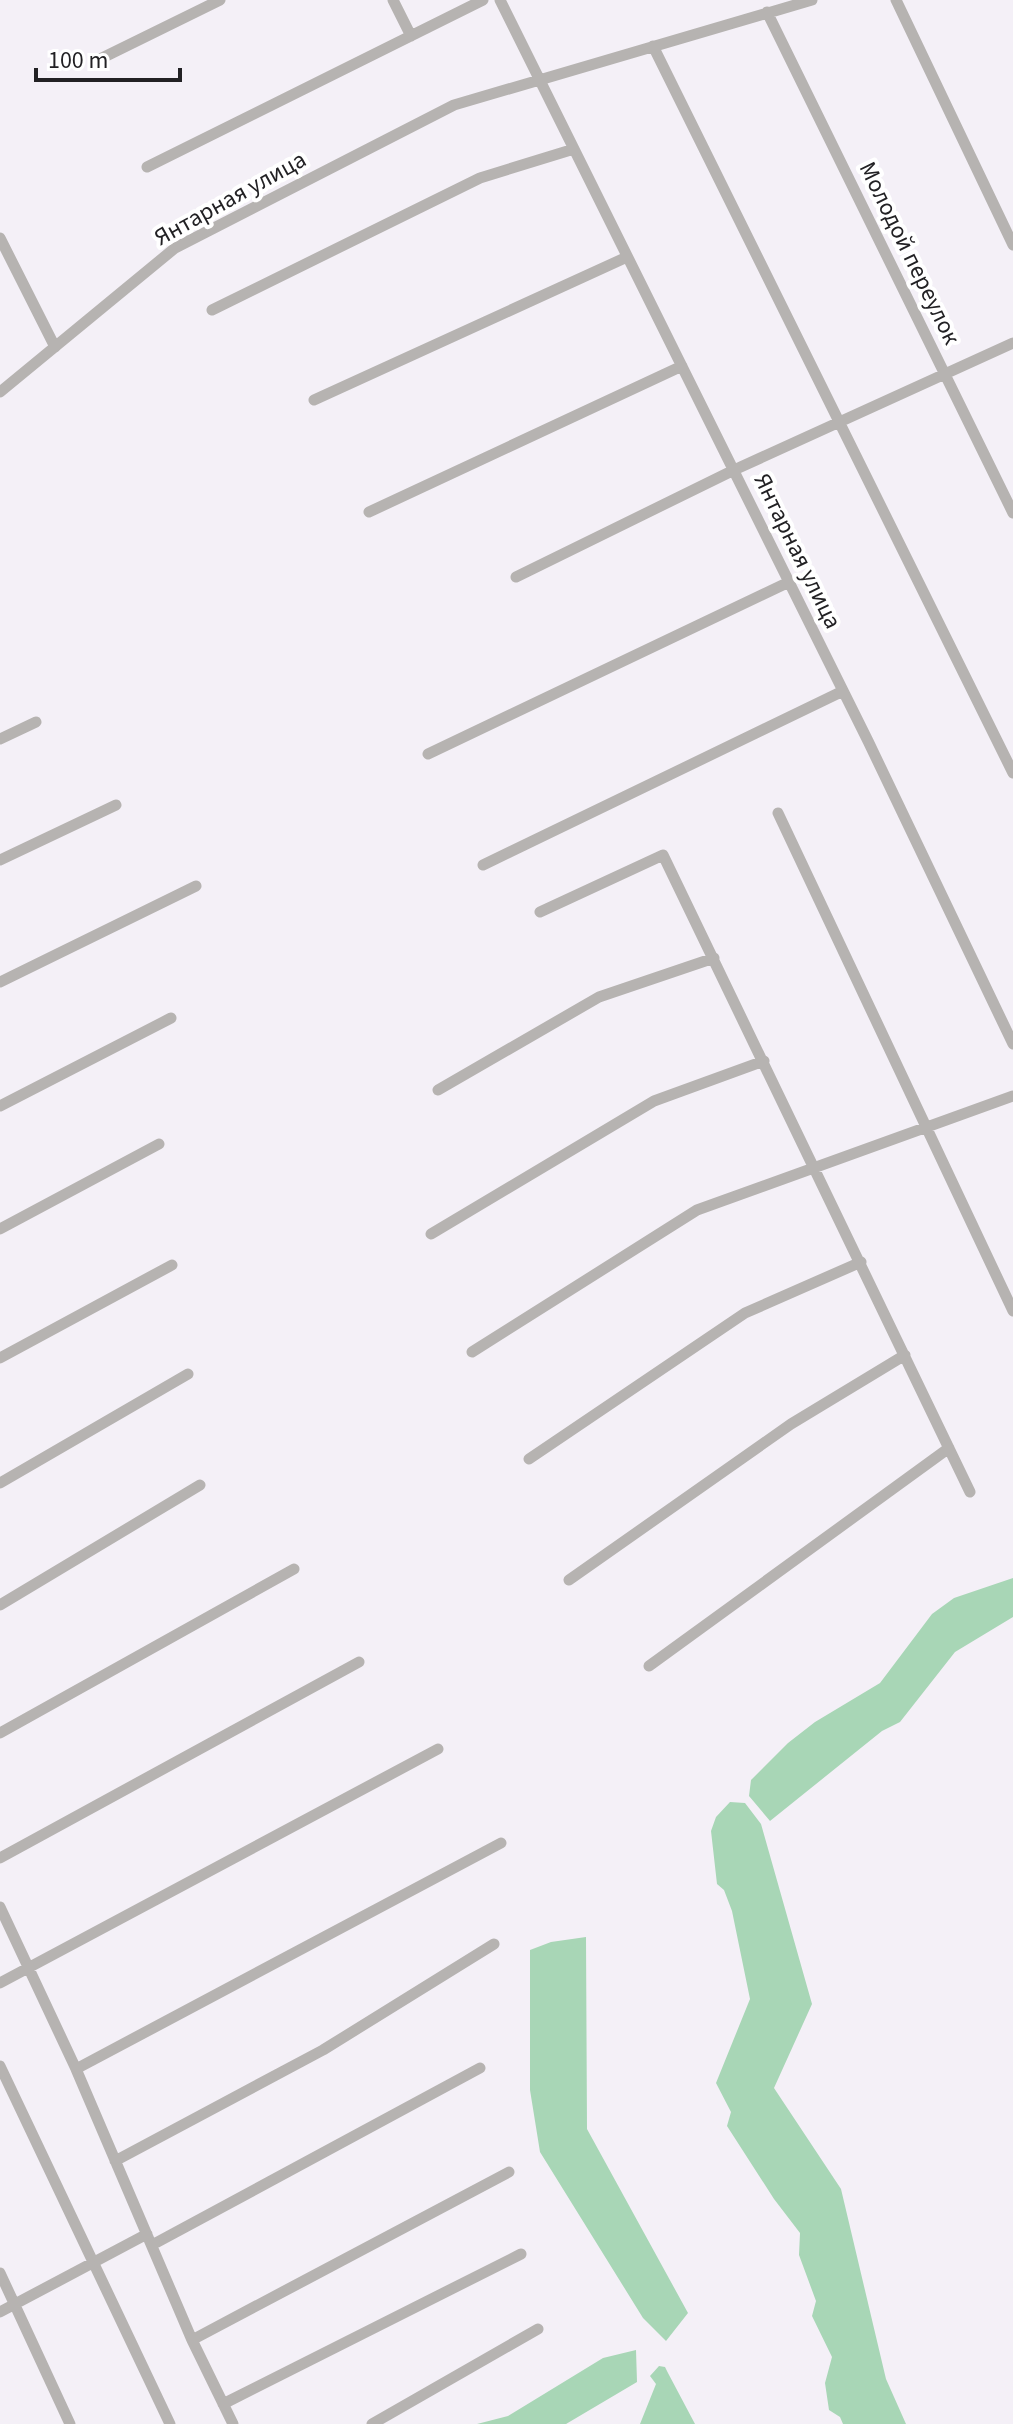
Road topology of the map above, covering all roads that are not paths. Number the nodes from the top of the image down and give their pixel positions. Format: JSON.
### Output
{"nodes":[{"id":1,"x":220,"y":0,"type":"edge"},
{"id":2,"x":393,"y":0,"type":"edge"},
{"id":3,"x":483,"y":0,"type":"edge"},
{"id":4,"x":500,"y":0,"type":"edge"},
{"id":5,"x":812,"y":0,"type":"edge"},
{"id":6,"x":896,"y":0,"type":"edge"},
{"id":7,"x":767,"y":12,"type":"junction"},
{"id":8,"x":411,"y":36,"type":"junction"},
{"id":9,"x":653,"y":46,"type":"junction"},
{"id":10,"x":100,"y":59,"type":"dead end"},
{"id":11,"x":539,"y":79,"type":"junction"},
{"id":12,"x":574,"y":149,"type":"junction"},
{"id":13,"x":147,"y":167,"type":"dead end"},
{"id":14,"x":0,"y":238,"type":"edge"},
{"id":15,"x":1013,"y":245,"type":"edge"},
{"id":16,"x":627,"y":257,"type":"junction"},
{"id":17,"x":212,"y":310,"type":"dead end"},
{"id":18,"x":1013,"y":343,"type":"edge"},
{"id":19,"x":55,"y":347,"type":"junction"},
{"id":20,"x":682,"y":366,"type":"junction"},
{"id":21,"x":945,"y":375,"type":"junction"},
{"id":22,"x":0,"y":392,"type":"edge"},
{"id":23,"x":314,"y":400,"type":"dead end"},
{"id":24,"x":840,"y":423,"type":"junction"},
{"id":25,"x":734,"y":470,"type":"junction"},
{"id":26,"x":369,"y":512,"type":"dead end"},
{"id":27,"x":1013,"y":513,"type":"edge"},
{"id":28,"x":516,"y":577,"type":"dead end"},
{"id":29,"x":789,"y":582,"type":"junction"},
{"id":30,"x":843,"y":691,"type":"junction"},
{"id":31,"x":36,"y":722,"type":"dead end"},
{"id":32,"x":0,"y":739,"type":"edge"},
{"id":33,"x":428,"y":754,"type":"dead end"},
{"id":34,"x":1013,"y":773,"type":"edge"},
{"id":35,"x":116,"y":805,"type":"dead end"},
{"id":36,"x":778,"y":813,"type":"dead end"},
{"id":37,"x":0,"y":860,"type":"edge"},
{"id":38,"x":483,"y":865,"type":"dead end"},
{"id":39,"x":196,"y":886,"type":"dead end"},
{"id":40,"x":540,"y":912,"type":"dead end"},
{"id":41,"x":714,"y":958,"type":"junction"},
{"id":42,"x":0,"y":982,"type":"edge"},
{"id":43,"x":171,"y":1018,"type":"dead end"},
{"id":44,"x":1013,"y":1044,"type":"edge"},
{"id":45,"x":764,"y":1061,"type":"junction"},
{"id":46,"x":438,"y":1090,"type":"dead end"},
{"id":47,"x":1013,"y":1096,"type":"edge"},
{"id":48,"x":0,"y":1106,"type":"edge"},
{"id":49,"x":926,"y":1128,"type":"junction"},
{"id":50,"x":159,"y":1144,"type":"dead end"},
{"id":51,"x":816,"y":1168,"type":"junction"},
{"id":52,"x":0,"y":1229,"type":"edge"},
{"id":53,"x":431,"y":1234,"type":"dead end"},
{"id":54,"x":861,"y":1262,"type":"junction"},
{"id":55,"x":172,"y":1265,"type":"dead end"},
{"id":56,"x":1013,"y":1311,"type":"edge"},
{"id":57,"x":472,"y":1352,"type":"dead end"},
{"id":58,"x":905,"y":1355,"type":"junction"},
{"id":59,"x":0,"y":1358,"type":"edge"},
{"id":60,"x":188,"y":1374,"type":"dead end"},
{"id":61,"x":949,"y":1448,"type":"junction"},
{"id":62,"x":529,"y":1459,"type":"dead end"},
{"id":63,"x":0,"y":1483,"type":"edge"},
{"id":64,"x":200,"y":1485,"type":"dead end"},
{"id":65,"x":970,"y":1492,"type":"dead end"},
{"id":66,"x":294,"y":1569,"type":"dead end"},
{"id":67,"x":569,"y":1580,"type":"dead end"},
{"id":68,"x":0,"y":1605,"type":"edge"},
{"id":69,"x":359,"y":1662,"type":"dead end"},
{"id":70,"x":649,"y":1666,"type":"dead end"},
{"id":71,"x":0,"y":1733,"type":"edge"},
{"id":72,"x":438,"y":1749,"type":"dead end"},
{"id":73,"x":501,"y":1843,"type":"dead end"},
{"id":74,"x":0,"y":1858,"type":"edge"},
{"id":75,"x":0,"y":1907,"type":"edge"},
{"id":76,"x":494,"y":1944,"type":"dead end"},
{"id":77,"x":29,"y":1968,"type":"junction"},
{"id":78,"x":0,"y":1983,"type":"edge"},
{"id":79,"x":0,"y":2066,"type":"edge"},
{"id":80,"x":480,"y":2068,"type":"dead end"},
{"id":81,"x":76,"y":2069,"type":"junction"},
{"id":82,"x":115,"y":2161,"type":"junction"},
{"id":83,"x":509,"y":2172,"type":"dead end"},
{"id":84,"x":149,"y":2240,"type":"junction"},
{"id":85,"x":521,"y":2254,"type":"dead end"},
{"id":86,"x":93,"y":2263,"type":"junction"},
{"id":87,"x":0,"y":2273,"type":"edge"},
{"id":88,"x":15,"y":2304,"type":"junction"},
{"id":89,"x":0,"y":2312,"type":"edge"},
{"id":90,"x":538,"y":2329,"type":"dead end"},
{"id":91,"x":192,"y":2340,"type":"junction"},
{"id":92,"x":223,"y":2404,"type":"junction"},
{"id":93,"x":70,"y":2424,"type":"edge"},
{"id":94,"x":170,"y":2424,"type":"edge"},
{"id":95,"x":233,"y":2424,"type":"edge"},
{"id":96,"x":372,"y":2424,"type":"edge"}],
"edges":[{"from":1,"to":10,"type":"street"},
{"from":2,"to":8,"type":"street"},
{"from":3,"to":8,"type":"street"},
{"from":4,"to":11,"type":"street","name":"Янтарная улица"},
{"from":5,"to":7,"type":"street"},
{"from":6,"to":15,"type":"street"},
{"from":7,"to":9,"type":"street"},
{"from":7,"to":21,"type":"street","name":"Молодой переулок"},
{"from":8,"to":13,"type":"street"},
{"from":9,"to":11,"type":"street"},
{"from":9,"to":24,"type":"street"},
{"from":11,"to":12,"type":"street","name":"Янтарная улица"},
{"from":11,"to":19,"type":"street","name":"Янтарная улица"},
{"from":12,"to":16,"type":"street","name":"Янтарная улица"},
{"from":12,"to":17,"type":"street"},
{"from":14,"to":19,"type":"street"},
{"from":16,"to":20,"type":"street","name":"Янтарная улица"},
{"from":16,"to":23,"type":"street"},
{"from":18,"to":21,"type":"street"},
{"from":19,"to":22,"type":"street","name":"Янтарная улица"},
{"from":20,"to":25,"type":"street","name":"Янтарная улица"},
{"from":20,"to":26,"type":"street"},
{"from":21,"to":24,"type":"street"},
{"from":21,"to":27,"type":"street","name":"Молодой переулок"},
{"from":24,"to":25,"type":"street"},
{"from":24,"to":34,"type":"street"},
{"from":25,"to":28,"type":"street"},
{"from":25,"to":29,"type":"street","name":"Янтарная улица"},
{"from":29,"to":30,"type":"street","name":"Янтарная улица"},
{"from":29,"to":33,"type":"street"},
{"from":30,"to":38,"type":"street"},
{"from":30,"to":44,"type":"street","name":"Янтарная улица"},
{"from":31,"to":32,"type":"street"},
{"from":35,"to":37,"type":"street"},
{"from":36,"to":49,"type":"street"},
{"from":39,"to":42,"type":"street"},
{"from":40,"to":41,"type":"street"},
{"from":41,"to":45,"type":"street"},
{"from":41,"to":46,"type":"street"},
{"from":43,"to":48,"type":"street"},
{"from":45,"to":51,"type":"street"},
{"from":45,"to":53,"type":"street"},
{"from":47,"to":49,"type":"street"},
{"from":49,"to":51,"type":"street"},
{"from":49,"to":56,"type":"street"},
{"from":50,"to":52,"type":"street"},
{"from":51,"to":54,"type":"street"},
{"from":51,"to":57,"type":"street"},
{"from":54,"to":58,"type":"street"},
{"from":54,"to":62,"type":"street"},
{"from":55,"to":59,"type":"street"},
{"from":58,"to":61,"type":"street"},
{"from":58,"to":67,"type":"street"},
{"from":60,"to":63,"type":"street"},
{"from":61,"to":65,"type":"street"},
{"from":61,"to":70,"type":"street"},
{"from":64,"to":68,"type":"street"},
{"from":66,"to":71,"type":"street"},
{"from":69,"to":74,"type":"street"},
{"from":72,"to":77,"type":"street"},
{"from":73,"to":81,"type":"street"},
{"from":75,"to":77,"type":"street"},
{"from":76,"to":82,"type":"street"},
{"from":77,"to":78,"type":"street"},
{"from":77,"to":81,"type":"street"},
{"from":79,"to":86,"type":"street"},
{"from":80,"to":84,"type":"street"},
{"from":81,"to":82,"type":"street"},
{"from":82,"to":84,"type":"street"},
{"from":83,"to":91,"type":"street"},
{"from":84,"to":86,"type":"street"},
{"from":84,"to":91,"type":"street"},
{"from":85,"to":92,"type":"street"},
{"from":86,"to":88,"type":"street"},
{"from":86,"to":94,"type":"street"},
{"from":87,"to":88,"type":"street"},
{"from":88,"to":89,"type":"street"},
{"from":88,"to":93,"type":"street"},
{"from":90,"to":96,"type":"street"},
{"from":91,"to":92,"type":"street"},
{"from":92,"to":95,"type":"street"}]}
